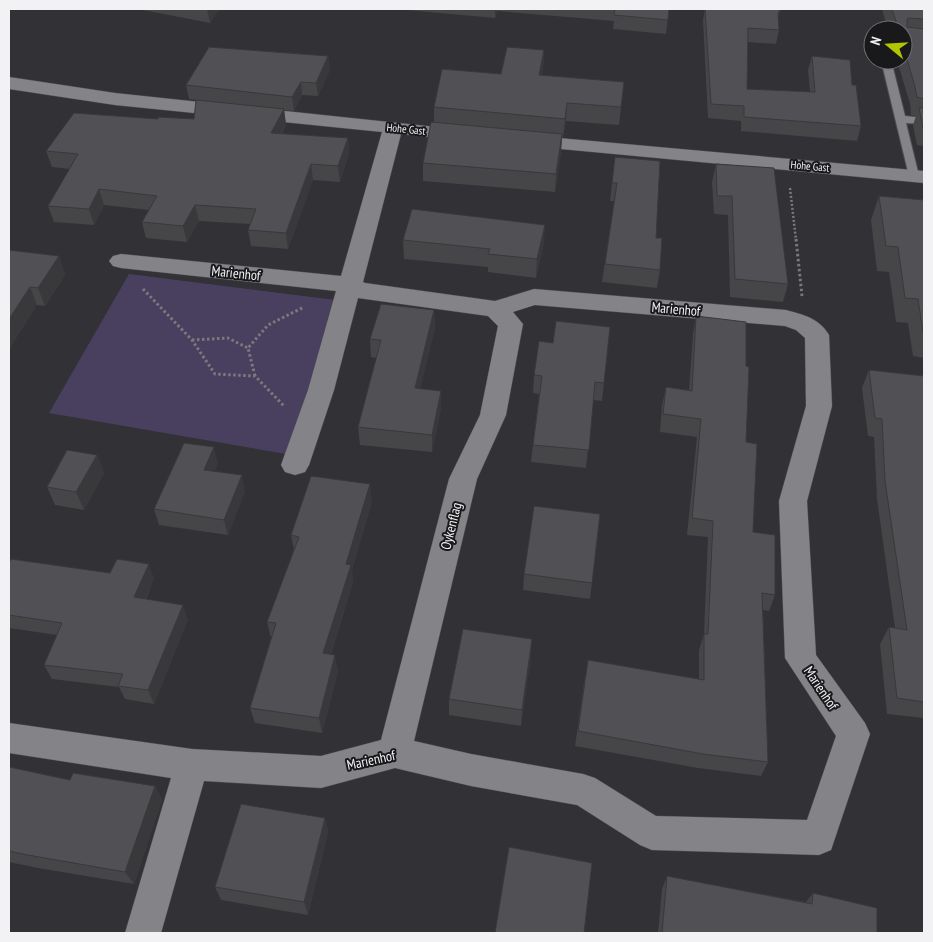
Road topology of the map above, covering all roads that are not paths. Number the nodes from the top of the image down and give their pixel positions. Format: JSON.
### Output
{"nodes":[{"id":1,"x":888,"y":70,"type":"edge"},
{"id":2,"x":9,"y":83,"type":"edge"},
{"id":3,"x":900,"y":119,"type":"junction"},
{"id":4,"x":924,"y":121,"type":"edge"},
{"id":5,"x":393,"y":128,"type":"junction"},
{"id":6,"x":919,"y":176,"type":"edge"},
{"id":7,"x":121,"y":261,"type":"road end"},
{"id":8,"x":350,"y":285,"type":"junction"},
{"id":9,"x":495,"y":309,"type":"junction"},
{"id":10,"x":295,"y":465,"type":"dead end"},
{"id":11,"x":9,"y":738,"type":"edge"},
{"id":12,"x":395,"y":752,"type":"junction"},
{"id":13,"x":192,"y":765,"type":"junction"},
{"id":14,"x":144,"y":933,"type":"edge"}],
"edges":[{"from":1,"to":3,"type":"lane"},
{"from":2,"to":5,"type":"street","name":"Hohe Gast"},
{"from":3,"to":4,"type":"lane"},
{"from":3,"to":6,"type":"lane"},
{"from":5,"to":6,"type":"street","name":"Hohe Gast"},
{"from":5,"to":8,"type":"street"},
{"from":7,"to":8,"type":"street","name":"Marienhof"},
{"from":8,"to":9,"type":"street","name":"Marienhof"},
{"from":8,"to":10,"type":"street"},
{"from":9,"to":12,"type":"street","name":"Oykenflag"},
{"from":9,"to":12,"type":"street","name":"Marienhof"},
{"from":11,"to":13,"type":"street","name":"Marienhof"},
{"from":12,"to":13,"type":"street","name":"Marienhof"},
{"from":13,"to":14,"type":"street"}]}
